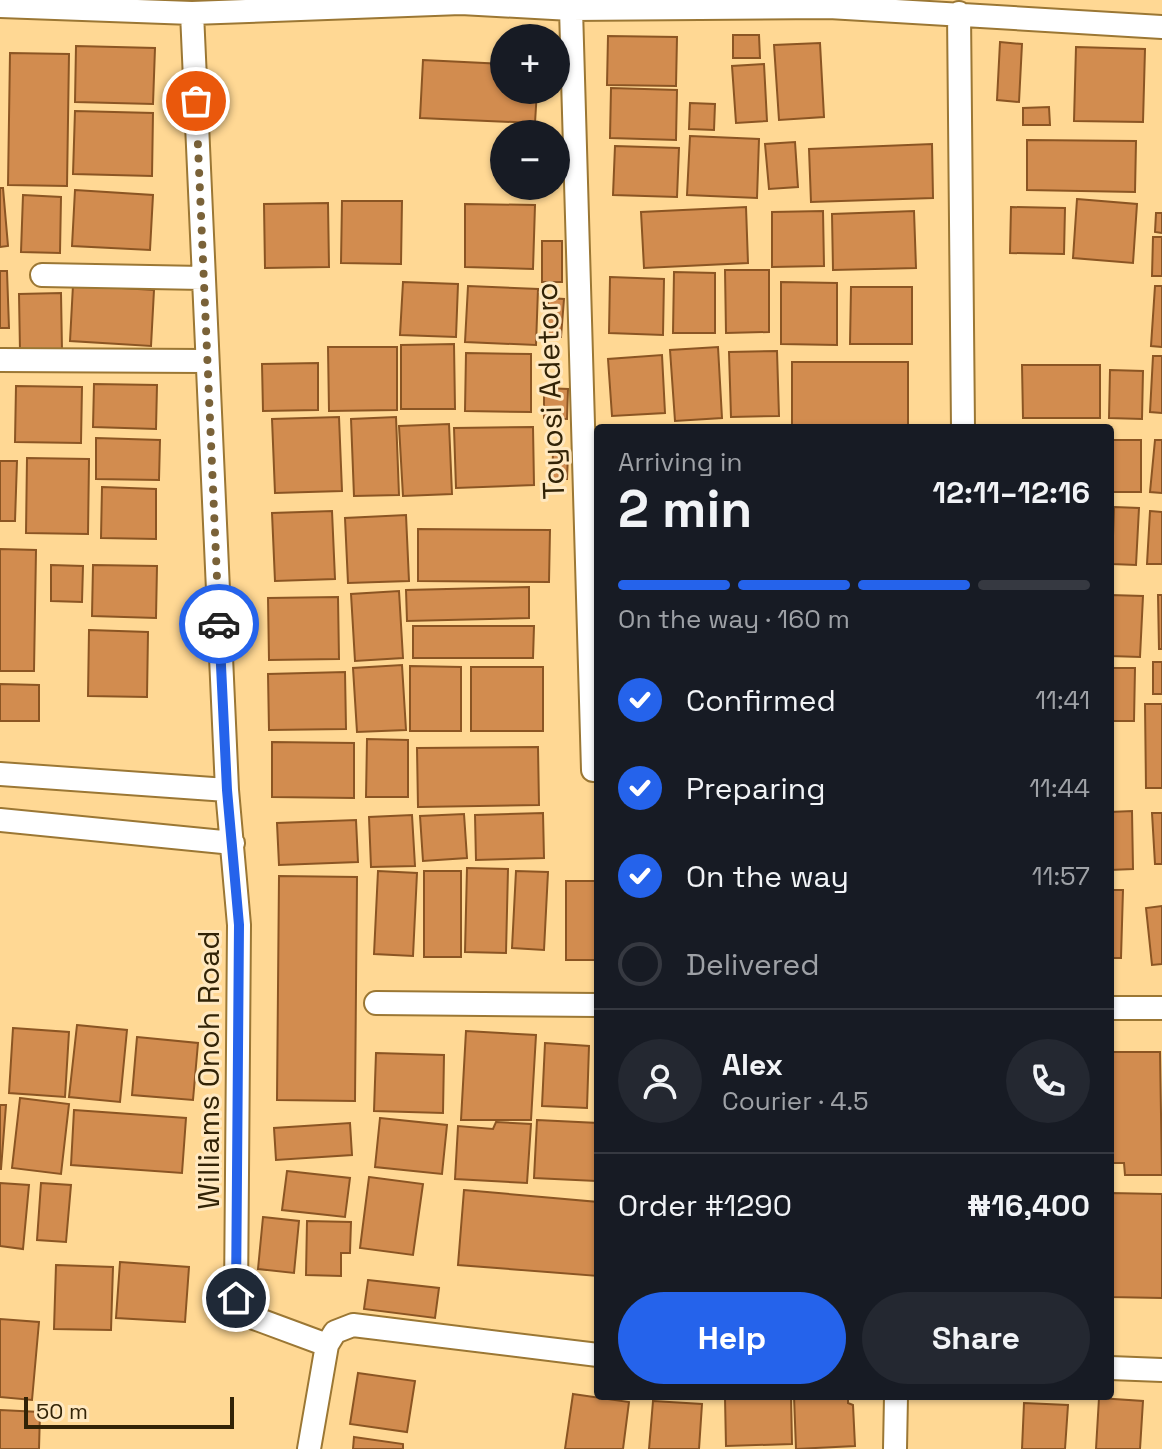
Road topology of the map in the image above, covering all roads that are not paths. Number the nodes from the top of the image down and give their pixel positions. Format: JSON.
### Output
{"nodes":[{"id":1,"x":461,"y":2,"type":"edge"},
{"id":2,"x":829,"y":3,"type":"edge"},
{"id":3,"x":87,"y":4,"type":"edge"},
{"id":4,"x":0,"y":6,"type":"edge"},
{"id":5,"x":571,"y":9,"type":"junction"},
{"id":6,"x":192,"y":13,"type":"junction"},
{"id":7,"x":959,"y":13,"type":"junction"},
{"id":8,"x":1162,"y":27,"type":"edge"},
{"id":9,"x":42,"y":275,"type":"dead end"},
{"id":10,"x":203,"y":278,"type":"junction"},
{"id":11,"x":0,"y":360,"type":"edge"},
{"id":12,"x":205,"y":361,"type":"junction"},
{"id":13,"x":963,"y":424,"type":"edge"},
{"id":14,"x":593,"y":770,"type":"dead end"},
{"id":15,"x":0,"y":774,"type":"edge"},
{"id":16,"x":227,"y":790,"type":"junction"},
{"id":17,"x":0,"y":820,"type":"edge"},
{"id":18,"x":233,"y":843,"type":"junction"},
{"id":19,"x":376,"y":1003,"type":"dead end"},
{"id":20,"x":594,"y":1005,"type":"edge"},
{"id":21,"x":1114,"y":1008,"type":"edge"},
{"id":22,"x":1162,"y":1008,"type":"edge"},
{"id":23,"x":327,"y":1345,"type":"junction"},
{"id":24,"x":594,"y":1355,"type":"edge"},
{"id":25,"x":1114,"y":1368,"type":"edge"},
{"id":26,"x":1162,"y":1370,"type":"edge"},
{"id":27,"x":896,"y":1400,"type":"edge"},
{"id":28,"x":309,"y":1449,"type":"edge"},
{"id":29,"x":895,"y":1449,"type":"edge"}],
"edges":[{"from":1,"to":5,"type":"street"},
{"from":1,"to":6,"type":"street"},
{"from":2,"to":5,"type":"street"},
{"from":2,"to":7,"type":"street"},
{"from":3,"to":4,"type":"street"},
{"from":3,"to":6,"type":"street"},
{"from":5,"to":14,"type":"street","name":"Toyosi Adetoro"},
{"from":6,"to":10,"type":"street","name":"Williams Onoh Road"},
{"from":7,"to":8,"type":"street"},
{"from":7,"to":13,"type":"street"},
{"from":9,"to":10,"type":"street"},
{"from":10,"to":12,"type":"street","name":"Williams Onoh Road"},
{"from":11,"to":12,"type":"street"},
{"from":12,"to":16,"type":"street","name":"Williams Onoh Road"},
{"from":15,"to":16,"type":"street"},
{"from":16,"to":18,"type":"street","name":"Williams Onoh Road"},
{"from":17,"to":18,"type":"street"},
{"from":18,"to":23,"type":"street","name":"Williams Onoh Road"},
{"from":19,"to":20,"type":"street"},
{"from":21,"to":22,"type":"street"},
{"from":23,"to":24,"type":"street"},
{"from":23,"to":28,"type":"street"},
{"from":25,"to":26,"type":"street"},
{"from":27,"to":29,"type":"street"}]}
